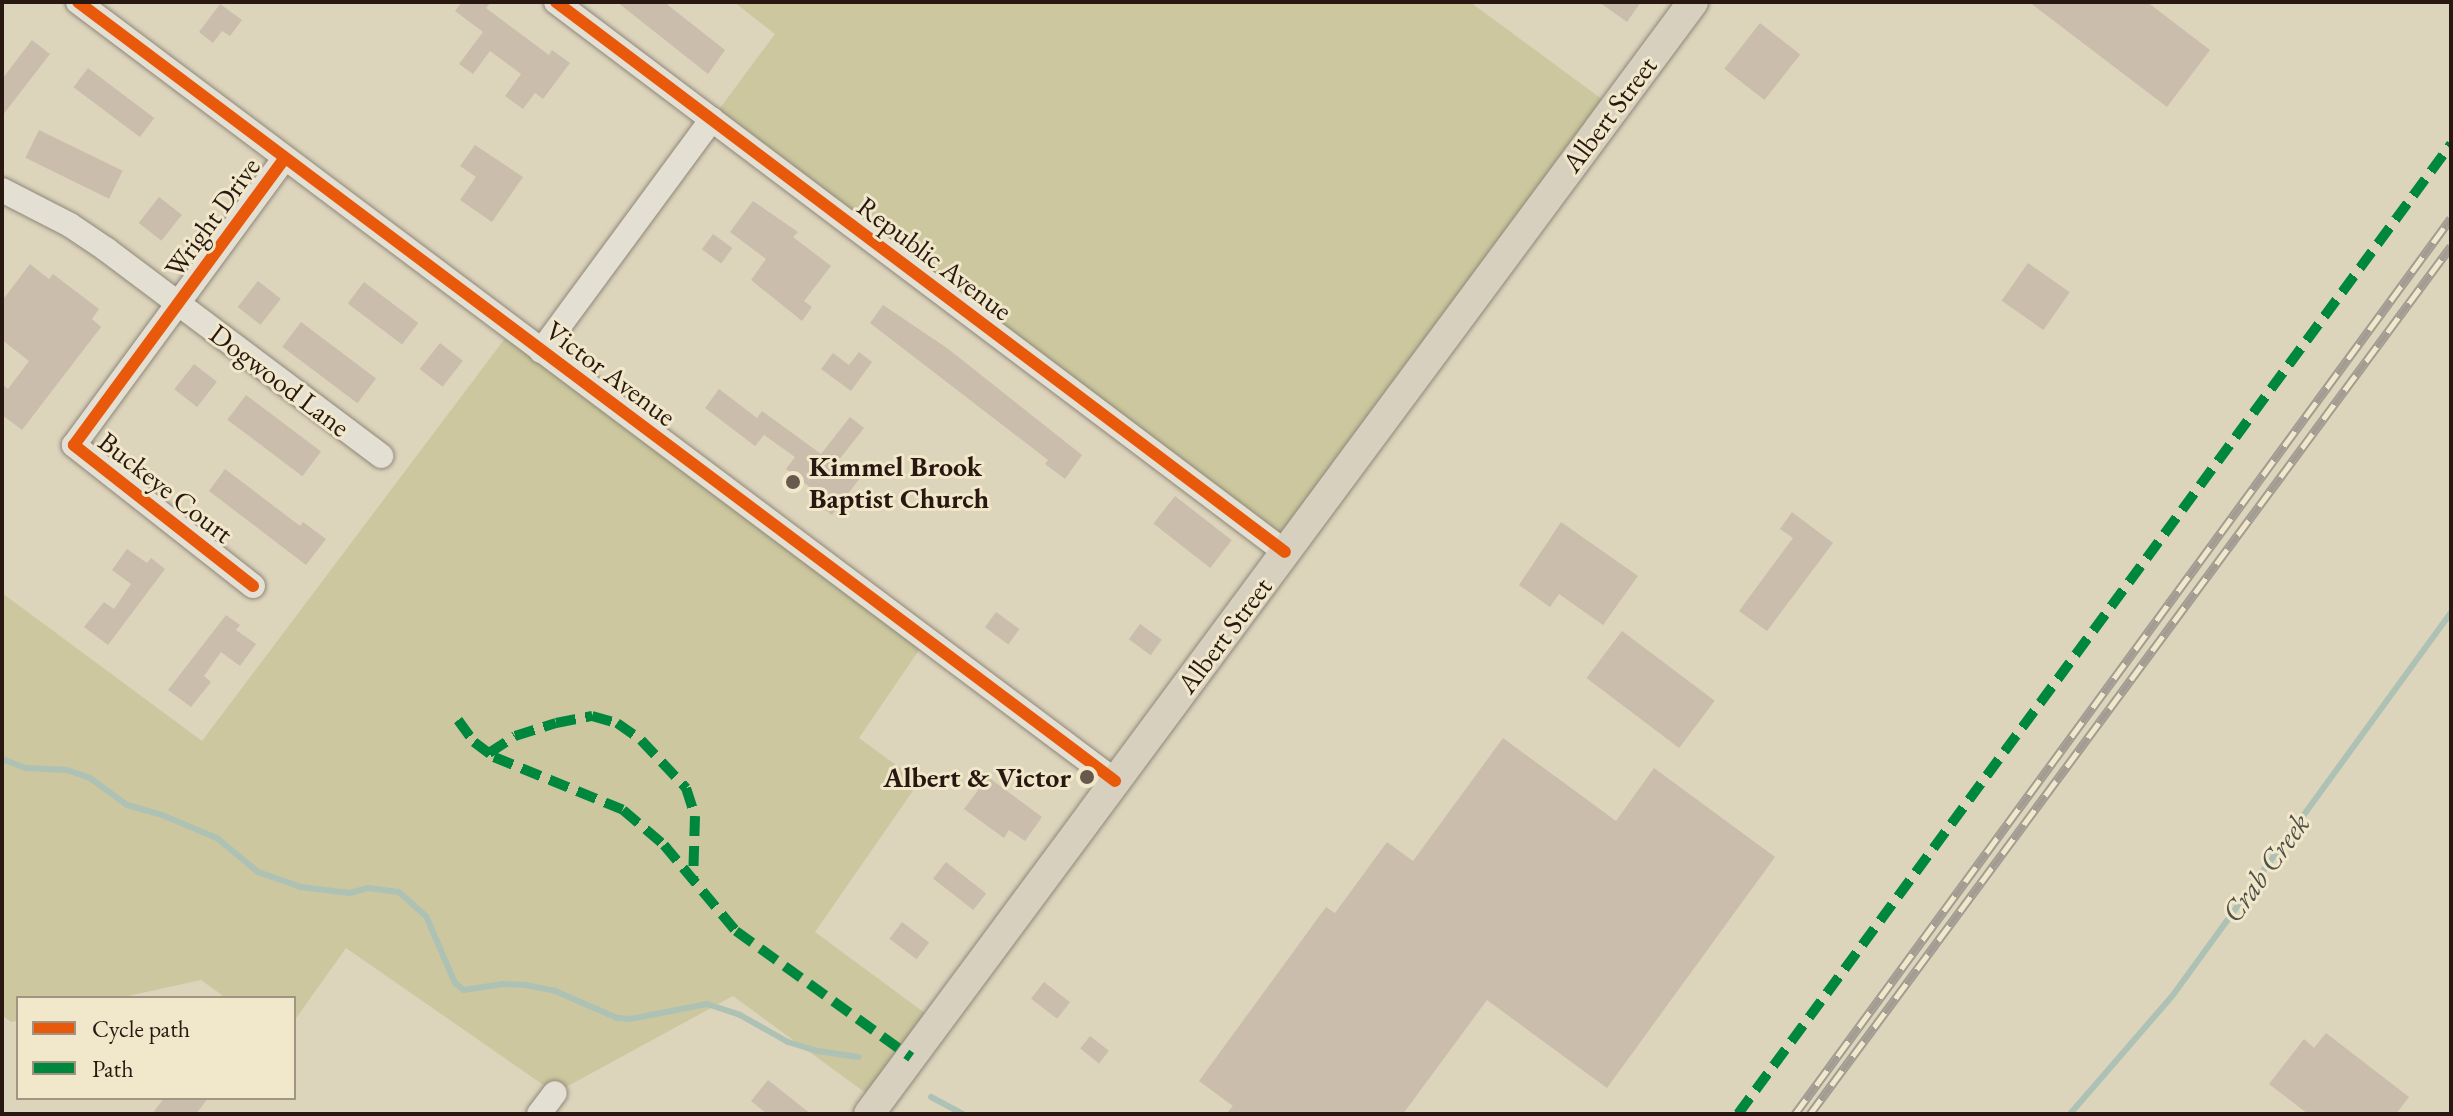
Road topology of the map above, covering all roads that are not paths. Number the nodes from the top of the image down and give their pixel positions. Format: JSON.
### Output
{"nodes":[{"id":1,"x":556,"y":2,"type":"edge"},
{"id":2,"x":1693,"y":2,"type":"edge"},
{"id":3,"x":93,"y":7,"type":"edge"},
{"id":4,"x":712,"y":119,"type":"junction"},
{"id":5,"x":284,"y":159,"type":"junction"},
{"id":6,"x":2,"y":190,"type":"edge"},
{"id":7,"x":178,"y":303,"type":"junction"},
{"id":8,"x":541,"y":351,"type":"junction"},
{"id":9,"x":381,"y":456,"type":"dead end"},
{"id":10,"x":1285,"y":552,"type":"junction"},
{"id":11,"x":253,"y":586,"type":"dead end"},
{"id":12,"x":1115,"y":781,"type":"junction"},
{"id":13,"x":555,"y":1093,"type":"dead end"},
{"id":14,"x":539,"y":1114,"type":"edge"},
{"id":15,"x":869,"y":1114,"type":"edge"}],
"edges":[{"from":1,"to":4,"type":"street","name":"Republic Avenue"},
{"from":2,"to":10,"type":"main road","name":"Albert Street"},
{"from":3,"to":5,"type":"street","name":"Victor Avenue"},
{"from":4,"to":8,"type":"street"},
{"from":4,"to":10,"type":"street","name":"Republic Avenue"},
{"from":5,"to":7,"type":"street","name":"Wright Drive"},
{"from":5,"to":8,"type":"street","name":"Victor Avenue"},
{"from":6,"to":7,"type":"street","name":"Wright Drive"},
{"from":7,"to":9,"type":"street","name":"Dogwood Lane"},
{"from":7,"to":11,"type":"street","name":"Buckeye Court"},
{"from":8,"to":12,"type":"street","name":"Victor Avenue"},
{"from":10,"to":12,"type":"main road","name":"Albert Street"},
{"from":12,"to":15,"type":"main road","name":"Albert Street"},
{"from":13,"to":14,"type":"street"}]}
